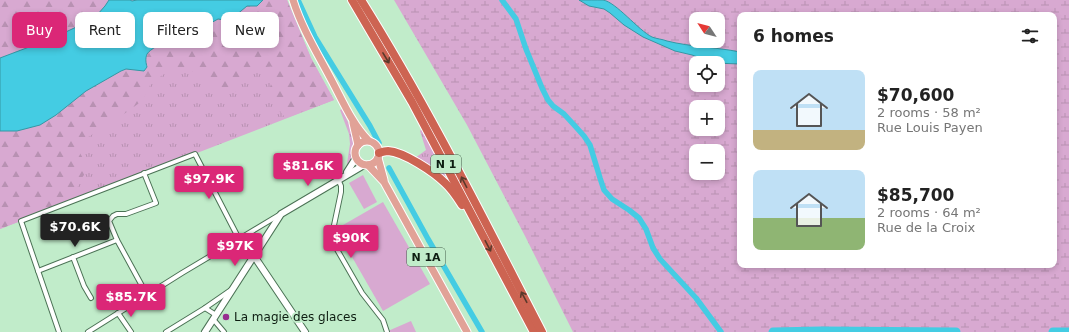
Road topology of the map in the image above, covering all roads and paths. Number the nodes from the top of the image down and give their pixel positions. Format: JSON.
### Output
{"nodes":[{"id":1,"x":293,"y":0,"type":"edge"},
{"id":2,"x":352,"y":0,"type":"edge"},
{"id":3,"x":361,"y":0,"type":"edge"},
{"id":4,"x":352,"y":119,"type":"junction"},
{"id":5,"x":368,"y":140,"type":"junction"},
{"id":6,"x":358,"y":145,"type":"junction"},
{"id":7,"x":379,"y":155,"type":"junction"},
{"id":8,"x":356,"y":158,"type":"junction"},
{"id":9,"x":366,"y":165,"type":"junction"},
{"id":10,"x":144,"y":173,"type":"junction"},
{"id":11,"x":345,"y":175,"type":"junction"},
{"id":12,"x":338,"y":179,"type":"junction"},
{"id":13,"x":384,"y":182,"type":"junction"},
{"id":14,"x":281,"y":214,"type":"junction"},
{"id":15,"x":479,"y":230,"type":"junction"},
{"id":16,"x":240,"y":239,"type":"junction"},
{"id":17,"x":117,"y":240,"type":"junction"},
{"id":18,"x":254,"y":256,"type":"junction"},
{"id":19,"x":73,"y":257,"type":"junction"},
{"id":20,"x":38,"y":271,"type":"junction"},
{"id":21,"x":232,"y":289,"type":"junction"},
{"id":22,"x":147,"y":295,"type":"junction"},
{"id":23,"x":91,"y":298,"type":"dead end"},
{"id":24,"x":205,"y":308,"type":"junction"},
{"id":25,"x":118,"y":313,"type":"junction"},
{"id":26,"x":214,"y":317,"type":"junction"},
{"id":27,"x":58,"y":332,"type":"edge"},
{"id":28,"x":88,"y":332,"type":"edge"},
{"id":29,"x":131,"y":332,"type":"edge"},
{"id":30,"x":166,"y":332,"type":"edge"},
{"id":31,"x":205,"y":332,"type":"edge"},
{"id":32,"x":224,"y":332,"type":"edge"},
{"id":33,"x":305,"y":332,"type":"edge"},
{"id":34,"x":387,"y":332,"type":"edge"},
{"id":35,"x":467,"y":332,"type":"edge"},
{"id":36,"x":534,"y":332,"type":"edge"},
{"id":37,"x":542,"y":332,"type":"edge"}],
"edges":[{"from":1,"to":4,"type":"main road"},
{"from":2,"to":15,"type":"highway","number":"N 1","one_way":true},
{"from":37,"to":3,"type":"highway","number":"N 1","one_way":true},
{"from":4,"to":5,"type":"main road"},
{"from":4,"to":6,"type":"main road"},
{"from":5,"to":6,"type":"main road"},
{"from":5,"to":7,"type":"main road"},
{"from":6,"to":8,"type":"main road"},
{"from":7,"to":9,"type":"main road"},
{"from":7,"to":13,"type":"main road","number":"N 1A"},
{"from":7,"to":15,"type":"highway"},
{"from":8,"to":9,"type":"main road"},
{"from":8,"to":11,"type":"main road"},
{"from":9,"to":11,"type":"main road"},
{"from":9,"to":13,"type":"main road","number":"N 1A"},
{"from":10,"to":16,"type":"street"},
{"from":10,"to":17,"type":"street"},
{"from":10,"to":20,"type":"street"},
{"from":11,"to":12,"type":"main road"},
{"from":12,"to":14,"type":"main road"},
{"from":12,"to":34,"type":"street"},
{"from":13,"to":35,"type":"main road","number":"N 1A"},
{"from":14,"to":16,"type":"street"},
{"from":14,"to":18,"type":"main road"},
{"from":15,"to":36,"type":"highway","number":"N 1","one_way":true},
{"from":16,"to":18,"type":"street"},
{"from":16,"to":22,"type":"street"},
{"from":17,"to":19,"type":"street"},
{"from":17,"to":22,"type":"street"},
{"from":18,"to":21,"type":"main road"},
{"from":18,"to":33,"type":"main road"},
{"from":19,"to":20,"type":"street"},
{"from":19,"to":23,"type":"street"},
{"from":20,"to":27,"type":"street"},
{"from":21,"to":24,"type":"street"},
{"from":21,"to":26,"type":"main road"},
{"from":22,"to":25,"type":"street"},
{"from":24,"to":26,"type":"street"},
{"from":24,"to":30,"type":"street"},
{"from":25,"to":28,"type":"street"},
{"from":25,"to":29,"type":"street"},
{"from":26,"to":31,"type":"main road"},
{"from":26,"to":32,"type":"street"}]}
